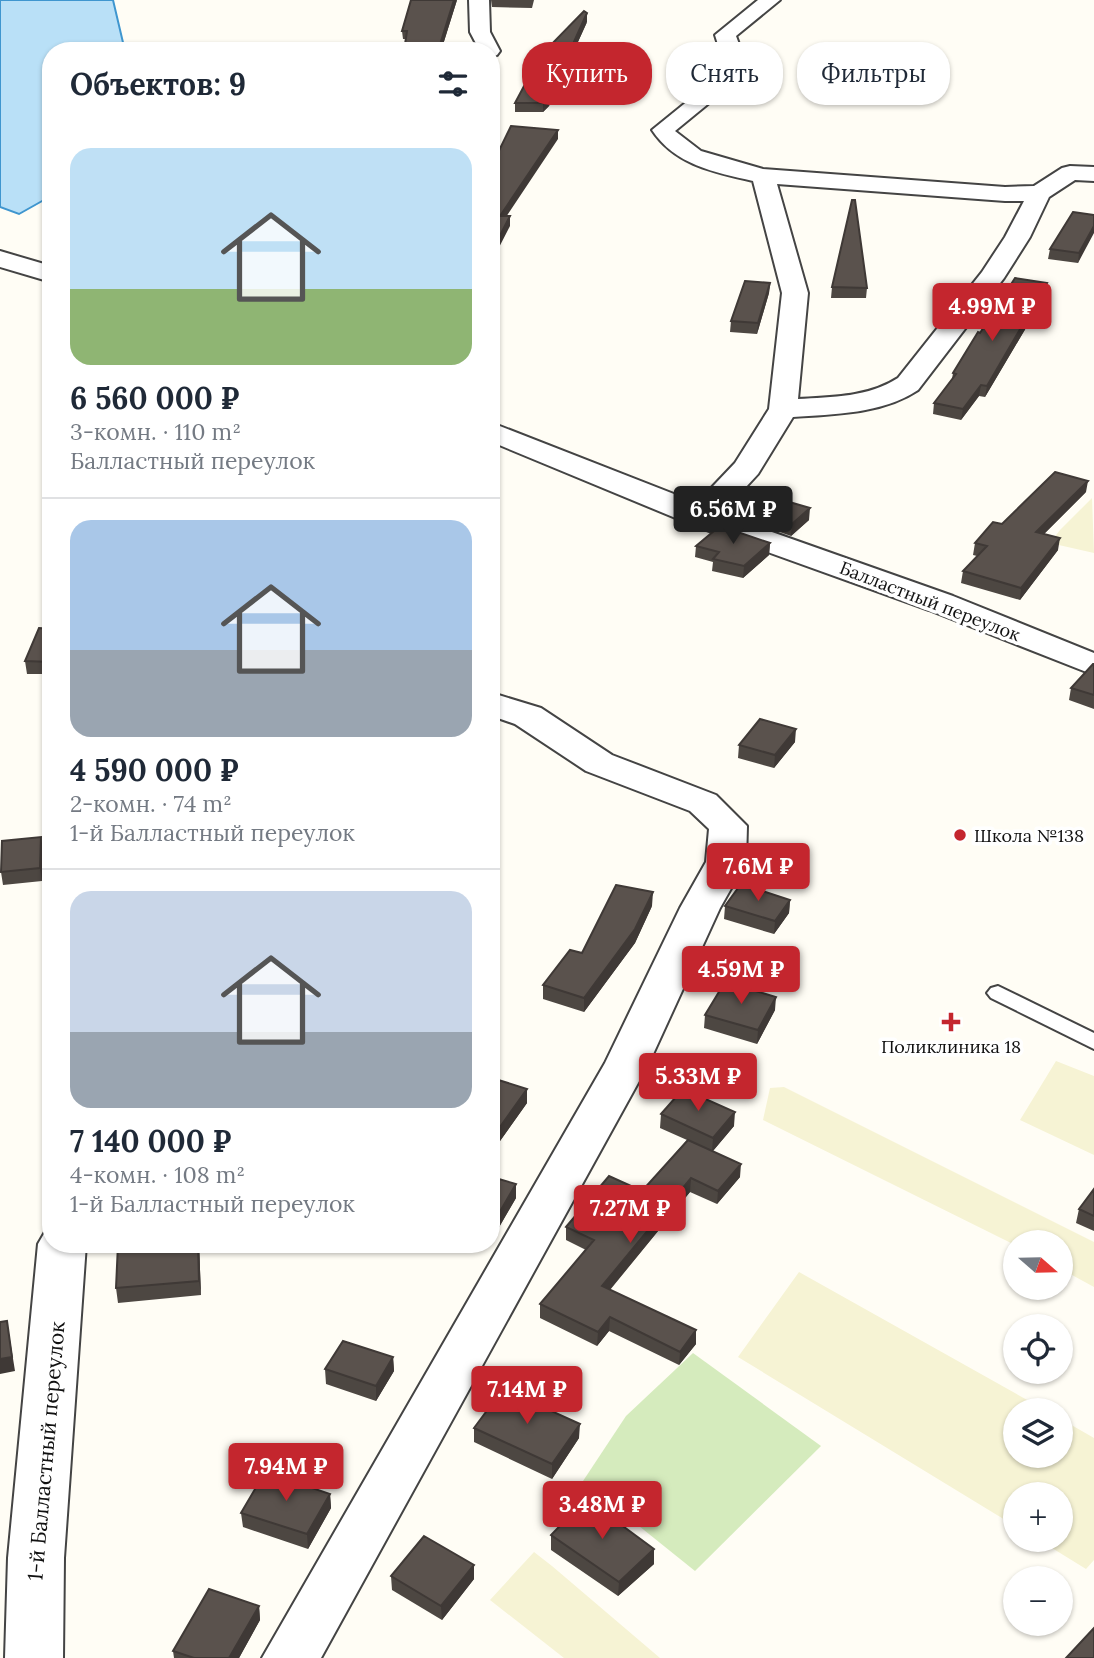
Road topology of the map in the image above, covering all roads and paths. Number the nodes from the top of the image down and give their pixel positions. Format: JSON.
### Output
{"nodes":[{"id":1,"x":479,"y":0,"type":"edge"},
{"id":2,"x":770,"y":0,"type":"edge"},
{"id":3,"x":486,"y":42,"type":"edge"},
{"id":4,"x":1094,"y":174,"type":"edge"},
{"id":5,"x":763,"y":176,"type":"junction"},
{"id":6,"x":1039,"y":193,"type":"junction"},
{"id":7,"x":0,"y":259,"type":"edge"},
{"id":8,"x":42,"y":271,"type":"edge"},
{"id":9,"x":783,"y":409,"type":"junction"},
{"id":10,"x":500,"y":435,"type":"edge"},
{"id":11,"x":701,"y":517,"type":"junction"},
{"id":12,"x":1094,"y":665,"type":"edge"},
{"id":13,"x":500,"y":707,"type":"edge"},
{"id":14,"x":998,"y":993,"type":"dead end"},
{"id":15,"x":1094,"y":1042,"type":"edge"},
{"id":16,"x":61,"y":1253,"type":"edge"},
{"id":17,"x":34,"y":1658,"type":"edge"},
{"id":18,"x":291,"y":1658,"type":"edge"}],
"edges":[{"from":1,"to":3,"type":"street"},
{"from":2,"to":5,"type":"street"},
{"from":4,"to":6,"type":"street"},
{"from":5,"to":6,"type":"street"},
{"from":5,"to":9,"type":"street"},
{"from":6,"to":9,"type":"street"},
{"from":7,"to":8,"type":"street"},
{"from":9,"to":11,"type":"street"},
{"from":10,"to":11,"type":"street","name":"Балластный переулок"},
{"from":11,"to":12,"type":"street","name":"Балластный переулок"},
{"from":13,"to":18,"type":"street"},
{"from":14,"to":15,"type":"lane"},
{"from":16,"to":17,"type":"street","name":"1-й Балластный переулок"}]}
